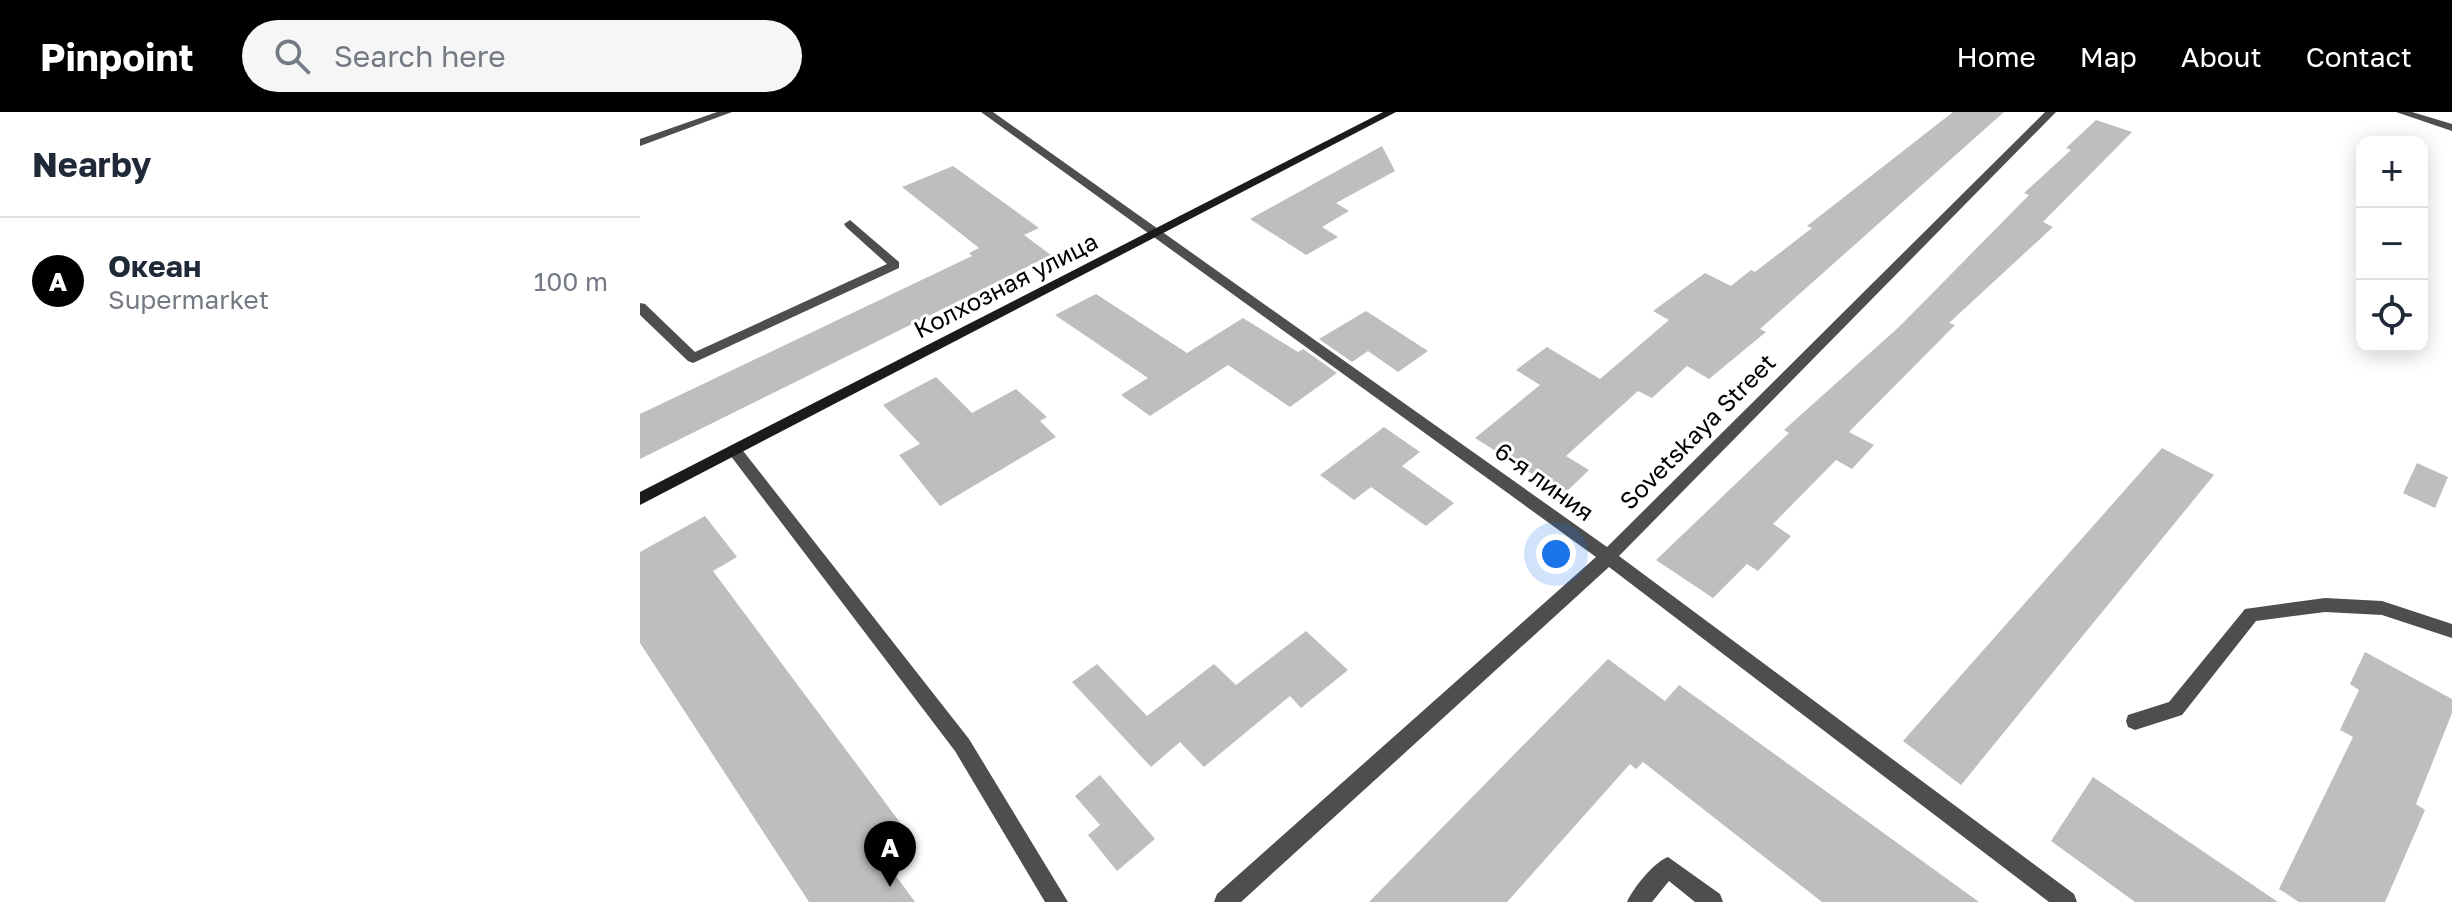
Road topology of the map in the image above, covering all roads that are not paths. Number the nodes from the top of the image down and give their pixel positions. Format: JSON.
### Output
{"nodes":[{"id":1,"x":727,"y":112,"type":"edge"},
{"id":2,"x":986,"y":112,"type":"edge"},
{"id":3,"x":1391,"y":112,"type":"edge"},
{"id":4,"x":2051,"y":112,"type":"edge"},
{"id":5,"x":2401,"y":112,"type":"edge"},
{"id":6,"x":2452,"y":128,"type":"edge"},
{"id":7,"x":640,"y":143,"type":"edge"},
{"id":8,"x":850,"y":224,"type":"dead end"},
{"id":9,"x":1157,"y":233,"type":"junction"},
{"id":10,"x":640,"y":307,"type":"edge"},
{"id":11,"x":735,"y":451,"type":"junction"},
{"id":12,"x":640,"y":499,"type":"edge"},
{"id":13,"x":1608,"y":557,"type":"junction"},
{"id":14,"x":2452,"y":631,"type":"edge"},
{"id":15,"x":2135,"y":721,"type":"dead end"},
{"id":16,"x":1057,"y":902,"type":"edge"},
{"id":17,"x":1225,"y":902,"type":"edge"},
{"id":18,"x":1638,"y":902,"type":"edge"},
{"id":19,"x":1712,"y":902,"type":"edge"},
{"id":20,"x":2066,"y":902,"type":"edge"}],
"edges":[{"from":1,"to":7,"type":"street"},
{"from":2,"to":9,"type":"street","name":"6-я линия"},
{"from":3,"to":9,"type":"street","name":"Колхозная улица"},
{"from":4,"to":13,"type":"street","name":"Sovetskaya Street"},
{"from":5,"to":6,"type":"street"},
{"from":8,"to":10,"type":"street"},
{"from":9,"to":11,"type":"street","name":"Колхозная улица"},
{"from":9,"to":13,"type":"street","name":"6-я линия"},
{"from":11,"to":12,"type":"street","name":"Колхозная улица"},
{"from":11,"to":16,"type":"street"},
{"from":13,"to":17,"type":"street","name":"Sovetskaya Street"},
{"from":13,"to":20,"type":"street","name":"6-я линия"},
{"from":14,"to":15,"type":"street"},
{"from":18,"to":19,"type":"street"}]}
